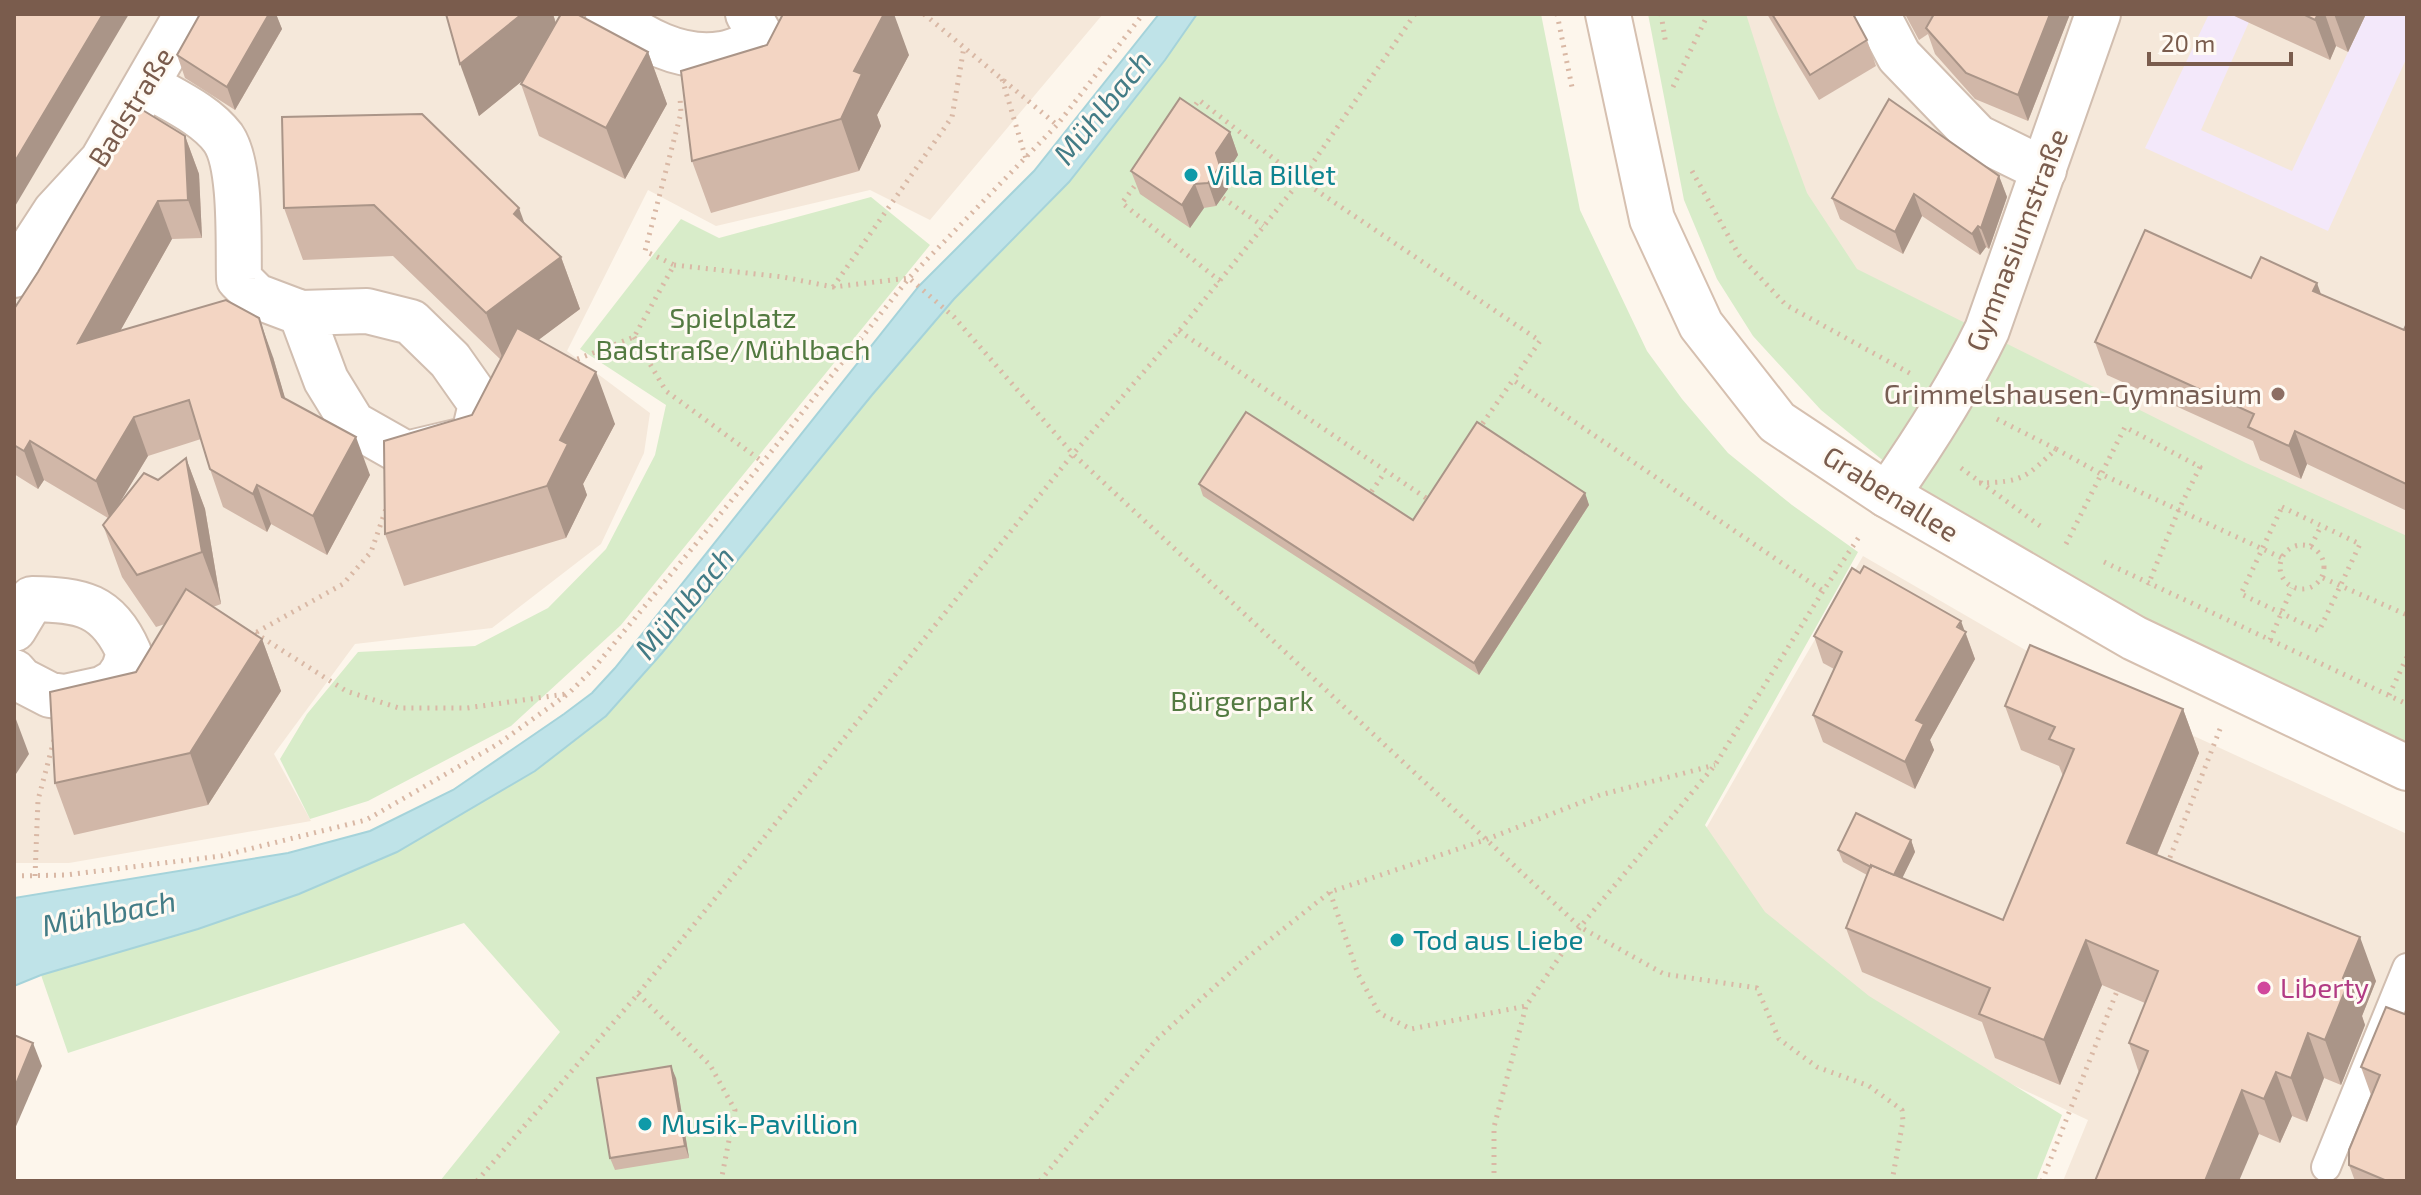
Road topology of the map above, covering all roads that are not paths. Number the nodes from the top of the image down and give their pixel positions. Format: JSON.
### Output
{"nodes":[{"id":1,"x":187,"y":14,"type":"edge"},
{"id":2,"x":608,"y":14,"type":"edge"},
{"id":3,"x":748,"y":14,"type":"edge"},
{"id":4,"x":1608,"y":14,"type":"edge"},
{"id":5,"x":1877,"y":14,"type":"edge"},
{"id":6,"x":2098,"y":14,"type":"edge"},
{"id":7,"x":147,"y":85,"type":"junction"},
{"id":8,"x":2044,"y":170,"type":"junction"},
{"id":9,"x":14,"y":275,"type":"edge"},
{"id":10,"x":301,"y":313,"type":"junction"},
{"id":11,"x":1876,"y":512,"type":"junction"},
{"id":12,"x":20,"y":605,"type":"edge"},
{"id":13,"x":14,"y":672,"type":"edge"},
{"id":14,"x":2407,"y":768,"type":"edge"},
{"id":15,"x":2407,"y":968,"type":"edge"},
{"id":16,"x":2326,"y":1167,"type":"dead end"}],
"edges":[{"from":1,"to":7,"type":"street","name":"Badstraße"},
{"from":2,"to":3,"type":"street"},
{"from":4,"to":11,"type":"street","name":"Grabenallee"},
{"from":5,"to":8,"type":"street"},
{"from":6,"to":8,"type":"street","name":"Gymnasiumstraße"},
{"from":7,"to":9,"type":"street","name":"Badstraße"},
{"from":7,"to":10,"type":"street"},
{"from":8,"to":11,"type":"street","name":"Gymnasiumstraße"},
{"from":10,"to":10,"type":"street"},
{"from":11,"to":14,"type":"street","name":"Grabenallee"},
{"from":12,"to":13,"type":"street"},
{"from":15,"to":16,"type":"lane"}]}
